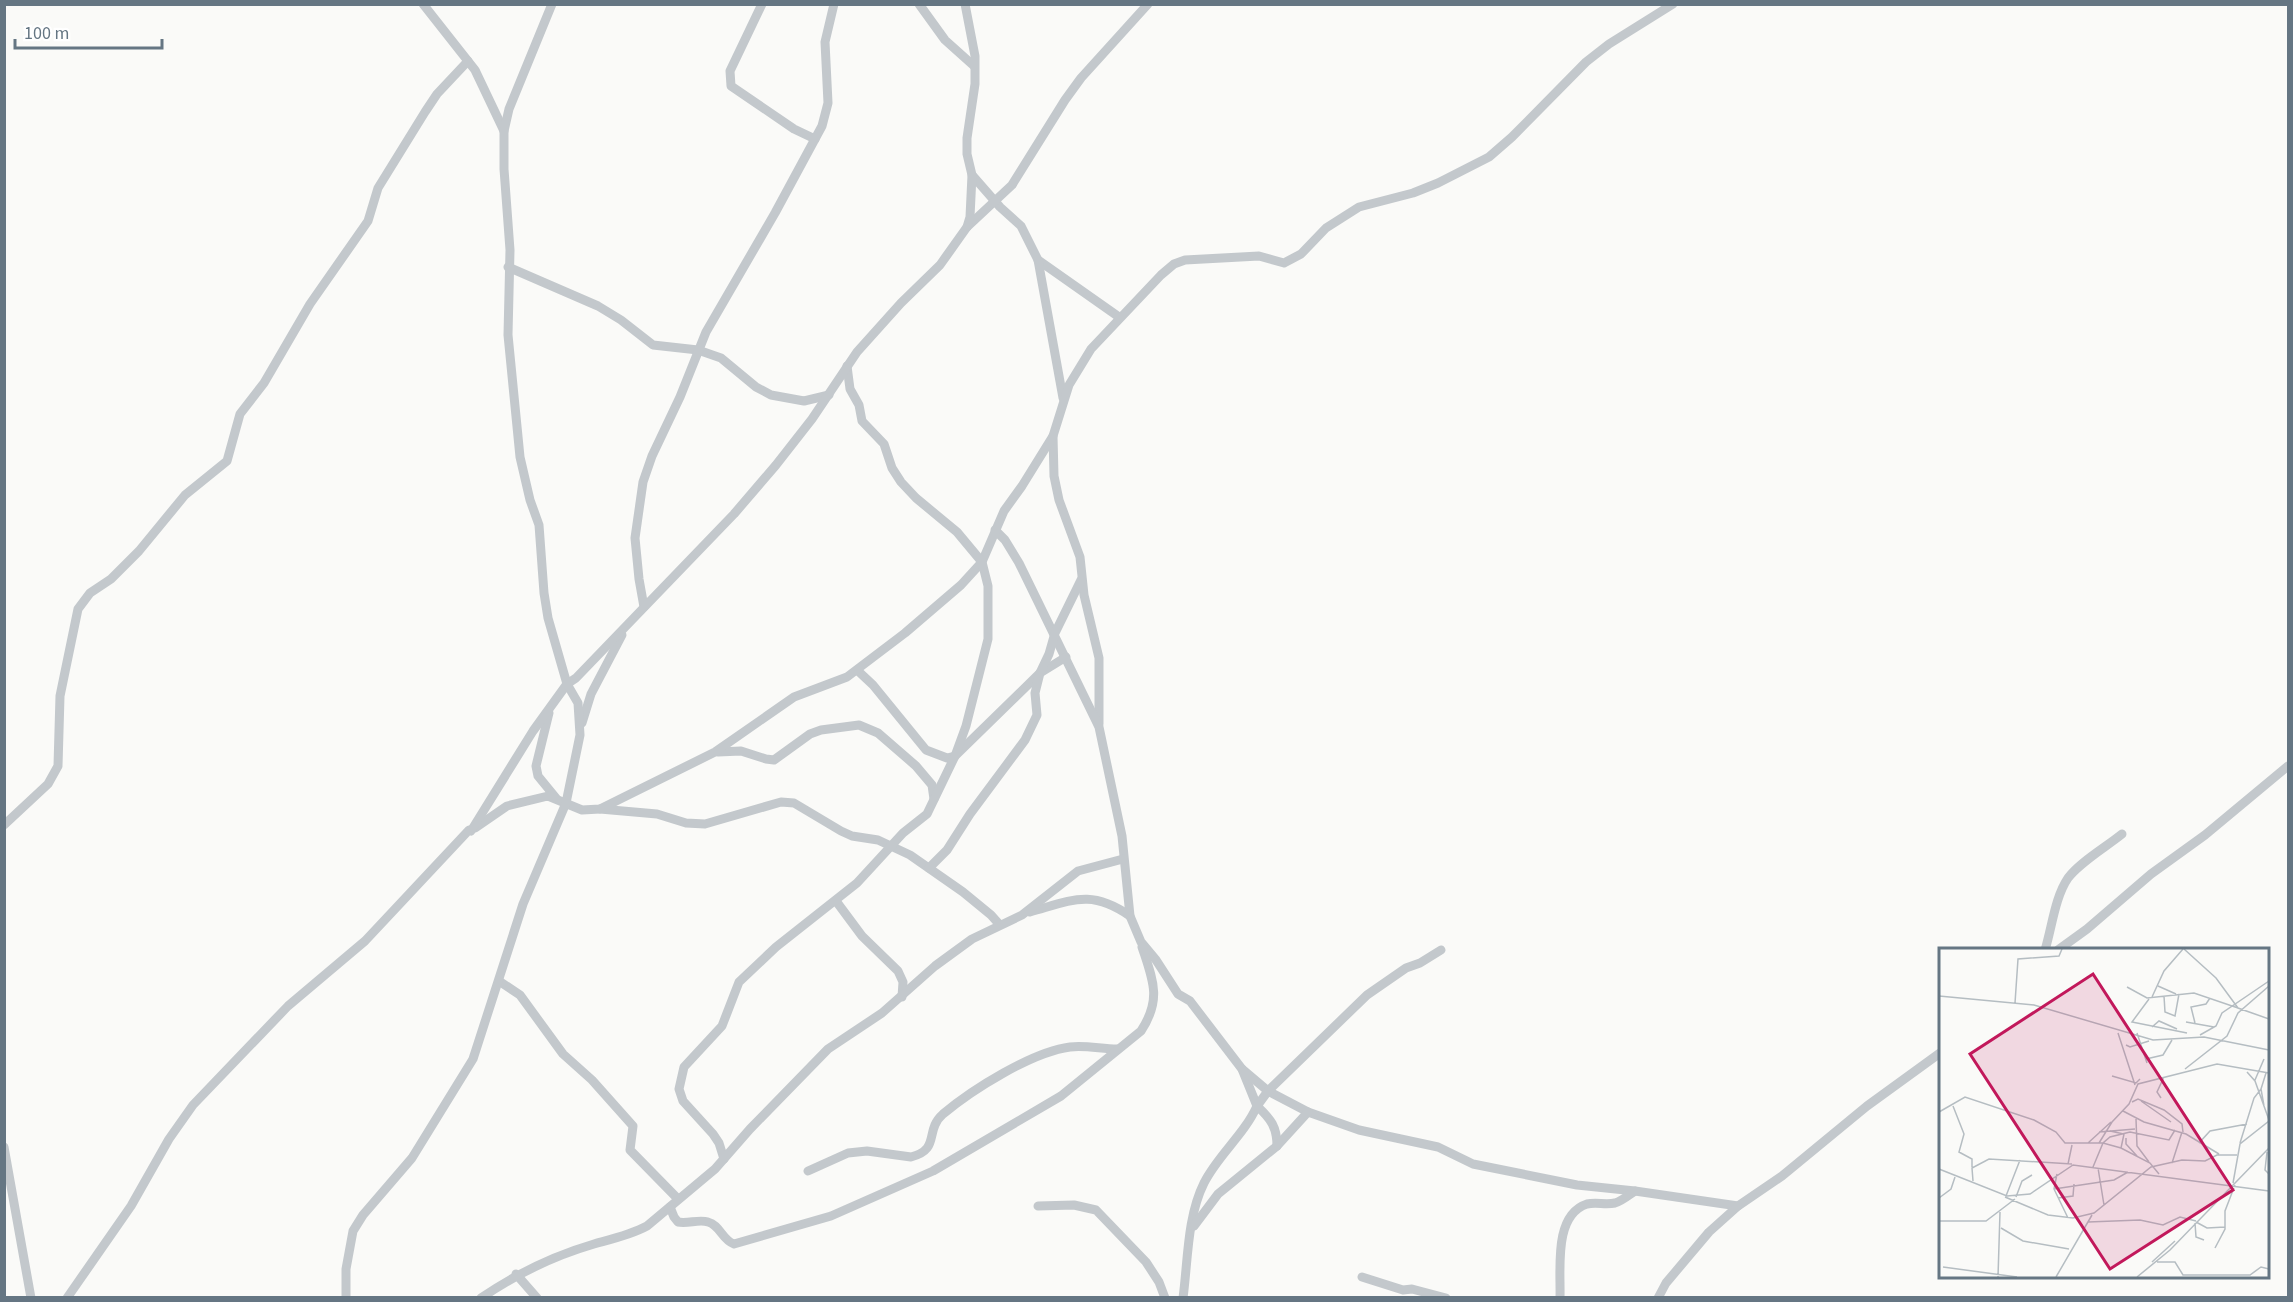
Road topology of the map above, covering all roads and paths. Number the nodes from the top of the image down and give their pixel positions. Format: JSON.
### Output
{"nodes":[{"id":1,"x":423,"y":4,"type":"edge"},
{"id":2,"x":552,"y":4,"type":"edge"},
{"id":3,"x":762,"y":4,"type":"edge"},
{"id":4,"x":834,"y":4,"type":"edge"},
{"id":5,"x":919,"y":4,"type":"edge"},
{"id":6,"x":965,"y":4,"type":"edge"},
{"id":7,"x":1148,"y":4,"type":"edge"},
{"id":8,"x":1673,"y":4,"type":"edge"},
{"id":9,"x":468,"y":61,"type":"junction"},
{"id":10,"x":974,"y":66,"type":"junction"},
{"id":11,"x":504,"y":131,"type":"junction"},
{"id":12,"x":815,"y":139,"type":"junction"},
{"id":13,"x":972,"y":175,"type":"junction"},
{"id":14,"x":996,"y":202,"type":"junction"},
{"id":15,"x":967,"y":227,"type":"junction"},
{"id":16,"x":1038,"y":260,"type":"junction"},
{"id":17,"x":508,"y":267,"type":"junction"},
{"id":18,"x":1119,"y":317,"type":"junction"},
{"id":19,"x":698,"y":350,"type":"junction"},
{"id":20,"x":847,"y":366,"type":"junction"},
{"id":21,"x":829,"y":395,"type":"junction"},
{"id":22,"x":1064,"y":400,"type":"junction"},
{"id":23,"x":1053,"y":436,"type":"junction"},
{"id":24,"x":995,"y":530,"type":"junction"},
{"id":25,"x":982,"y":562,"type":"junction"},
{"id":26,"x":1082,"y":580,"type":"junction"},
{"id":27,"x":644,"y":607,"type":"junction"},
{"id":28,"x":628,"y":624,"type":"junction"},
{"id":29,"x":1055,"y":633,"type":"junction"},
{"id":30,"x":1066,"y":657,"type":"junction"},
{"id":31,"x":857,"y":670,"type":"junction"},
{"id":32,"x":1040,"y":673,"type":"junction"},
{"id":33,"x":567,"y":684,"type":"junction"},
{"id":34,"x":552,"y":706,"type":"junction"},
{"id":35,"x":1099,"y":727,"type":"junction"},
{"id":36,"x":580,"y":731,"type":"junction"},
{"id":37,"x":715,"y":752,"type":"junction"},
{"id":38,"x":955,"y":756,"type":"junction"},
{"id":39,"x":2289,"y":766,"type":"edge"},
{"id":40,"x":556,"y":798,"type":"junction"},
{"id":41,"x":934,"y":801,"type":"junction"},
{"id":42,"x":566,"y":803,"type":"junction"},
{"id":43,"x":600,"y":809,"type":"junction"},
{"id":44,"x":4,"y":825,"type":"edge"},
{"id":45,"x":471,"y":831,"type":"junction"},
{"id":46,"x":2122,"y":834,"type":"dead end"},
{"id":47,"x":891,"y":846,"type":"junction"},
{"id":48,"x":1123,"y":859,"type":"junction"},
{"id":49,"x":929,"y":868,"type":"junction"},
{"id":50,"x":836,"y":901,"type":"junction"},
{"id":51,"x":1022,"y":915,"type":"junction"},
{"id":52,"x":1130,"y":916,"type":"junction"},
{"id":53,"x":999,"y":924,"type":"junction"},
{"id":54,"x":1140,"y":942,"type":"junction"},
{"id":55,"x":2046,"y":948,"type":"edge"},
{"id":56,"x":2061,"y":948,"type":"edge"},
{"id":57,"x":1441,"y":950,"type":"dead end"},
{"id":58,"x":499,"y":981,"type":"junction"},
{"id":59,"x":902,"y":997,"type":"junction"},
{"id":60,"x":1117,"y":1049,"type":"junction"},
{"id":61,"x":1939,"y":1054,"type":"edge"},
{"id":62,"x":1242,"y":1069,"type":"junction"},
{"id":63,"x":1269,"y":1091,"type":"junction"},
{"id":64,"x":1257,"y":1106,"type":"junction"},
{"id":65,"x":1308,"y":1112,"type":"junction"},
{"id":66,"x":1277,"y":1146,"type":"junction"},
{"id":67,"x":4,"y":1147,"type":"edge"},
{"id":68,"x":724,"y":1159,"type":"junction"},
{"id":69,"x":808,"y":1171,"type":"dead end"},
{"id":70,"x":1635,"y":1191,"type":"junction"},
{"id":71,"x":674,"y":1203,"type":"junction"},
{"id":72,"x":1038,"y":1206,"type":"dead end"},
{"id":73,"x":1737,"y":1206,"type":"junction"},
{"id":74,"x":1191,"y":1231,"type":"junction"},
{"id":75,"x":516,"y":1274,"type":"junction"},
{"id":76,"x":1362,"y":1277,"type":"dead end"},
{"id":77,"x":1400,"y":1294,"type":"edge"},
{"id":78,"x":31,"y":1298,"type":"edge"},
{"id":79,"x":67,"y":1298,"type":"edge"},
{"id":80,"x":346,"y":1298,"type":"edge"},
{"id":81,"x":481,"y":1298,"type":"edge"},
{"id":82,"x":537,"y":1298,"type":"edge"},
{"id":83,"x":1165,"y":1298,"type":"edge"},
{"id":84,"x":1183,"y":1298,"type":"edge"},
{"id":85,"x":1446,"y":1298,"type":"edge"},
{"id":86,"x":1560,"y":1298,"type":"edge"},
{"id":87,"x":1658,"y":1298,"type":"edge"}],
"edges":[{"from":1,"to":9,"type":"street"},
{"from":2,"to":11,"type":"street"},
{"from":3,"to":12,"type":"street"},
{"from":4,"to":12,"type":"street"},
{"from":5,"to":10,"type":"street"},
{"from":6,"to":10,"type":"street"},
{"from":7,"to":14,"type":"street"},
{"from":8,"to":18,"type":"street"},
{"from":9,"to":11,"type":"street"},
{"from":9,"to":44,"type":"street"},
{"from":10,"to":13,"type":"street"},
{"from":11,"to":17,"type":"street"},
{"from":12,"to":19,"type":"street"},
{"from":13,"to":14,"type":"street"},
{"from":13,"to":15,"type":"street"},
{"from":14,"to":15,"type":"street"},
{"from":14,"to":16,"type":"street"},
{"from":15,"to":20,"type":"street"},
{"from":16,"to":18,"type":"street"},
{"from":16,"to":22,"type":"street"},
{"from":17,"to":19,"type":"street"},
{"from":17,"to":33,"type":"street"},
{"from":18,"to":22,"type":"street"},
{"from":19,"to":21,"type":"street"},
{"from":19,"to":27,"type":"street"},
{"from":20,"to":21,"type":"street"},
{"from":20,"to":25,"type":"street"},
{"from":21,"to":27,"type":"street"},
{"from":22,"to":23,"type":"street"},
{"from":23,"to":24,"type":"street"},
{"from":23,"to":26,"type":"street"},
{"from":24,"to":25,"type":"street"},
{"from":24,"to":29,"type":"street"},
{"from":25,"to":31,"type":"street"},
{"from":25,"to":38,"type":"street"},
{"from":26,"to":29,"type":"street"},
{"from":26,"to":35,"type":"street"},
{"from":27,"to":28,"type":"street"},
{"from":28,"to":33,"type":"street"},
{"from":28,"to":36,"type":"street"},
{"from":29,"to":30,"type":"street"},
{"from":29,"to":32,"type":"street"},
{"from":30,"to":32,"type":"street"},
{"from":30,"to":35,"type":"street"},
{"from":31,"to":37,"type":"street"},
{"from":31,"to":38,"type":"street"},
{"from":32,"to":38,"type":"street"},
{"from":32,"to":49,"type":"street"},
{"from":33,"to":34,"type":"street"},
{"from":33,"to":36,"type":"street"},
{"from":34,"to":40,"type":"street"},
{"from":34,"to":45,"type":"street"},
{"from":35,"to":48,"type":"street"},
{"from":36,"to":42,"type":"street"},
{"from":37,"to":41,"type":"street"},
{"from":37,"to":43,"type":"street"},
{"from":38,"to":41,"type":"street"},
{"from":39,"to":56,"type":"street"},
{"from":40,"to":42,"type":"street"},
{"from":40,"to":45,"type":"street"},
{"from":41,"to":47,"type":"street"},
{"from":42,"to":43,"type":"street"},
{"from":42,"to":58,"type":"street"},
{"from":43,"to":47,"type":"street"},
{"from":45,"to":79,"type":"street"},
{"from":46,"to":55,"type":"street"},
{"from":47,"to":49,"type":"street"},
{"from":47,"to":50,"type":"street"},
{"from":48,"to":51,"type":"street"},
{"from":48,"to":52,"type":"street"},
{"from":49,"to":53,"type":"street"},
{"from":50,"to":59,"type":"street"},
{"from":50,"to":68,"type":"street"},
{"from":51,"to":52,"type":"street"},
{"from":51,"to":53,"type":"street"},
{"from":52,"to":54,"type":"street"},
{"from":53,"to":59,"type":"street"},
{"from":54,"to":60,"type":"street"},
{"from":54,"to":62,"type":"street"},
{"from":57,"to":63,"type":"street"},
{"from":58,"to":71,"type":"street"},
{"from":58,"to":80,"type":"street"},
{"from":59,"to":68,"type":"street"},
{"from":60,"to":69,"type":"street"},
{"from":60,"to":71,"type":"street"},
{"from":61,"to":73,"type":"street"},
{"from":62,"to":63,"type":"street"},
{"from":62,"to":64,"type":"street"},
{"from":63,"to":64,"type":"street"},
{"from":63,"to":65,"type":"street"},
{"from":64,"to":66,"type":"street"},
{"from":64,"to":74,"type":"street"},
{"from":65,"to":66,"type":"street"},
{"from":65,"to":70,"type":"street"},
{"from":66,"to":74,"type":"street"},
{"from":67,"to":78,"type":"street"},
{"from":68,"to":71,"type":"street"},
{"from":70,"to":73,"type":"street"},
{"from":70,"to":86,"type":"street"},
{"from":71,"to":75,"type":"street"},
{"from":72,"to":83,"type":"street"},
{"from":73,"to":87,"type":"street"},
{"from":74,"to":84,"type":"street"},
{"from":75,"to":81,"type":"street"},
{"from":75,"to":82,"type":"street"},
{"from":76,"to":77,"type":"street"},
{"from":77,"to":85,"type":"street"}]}
